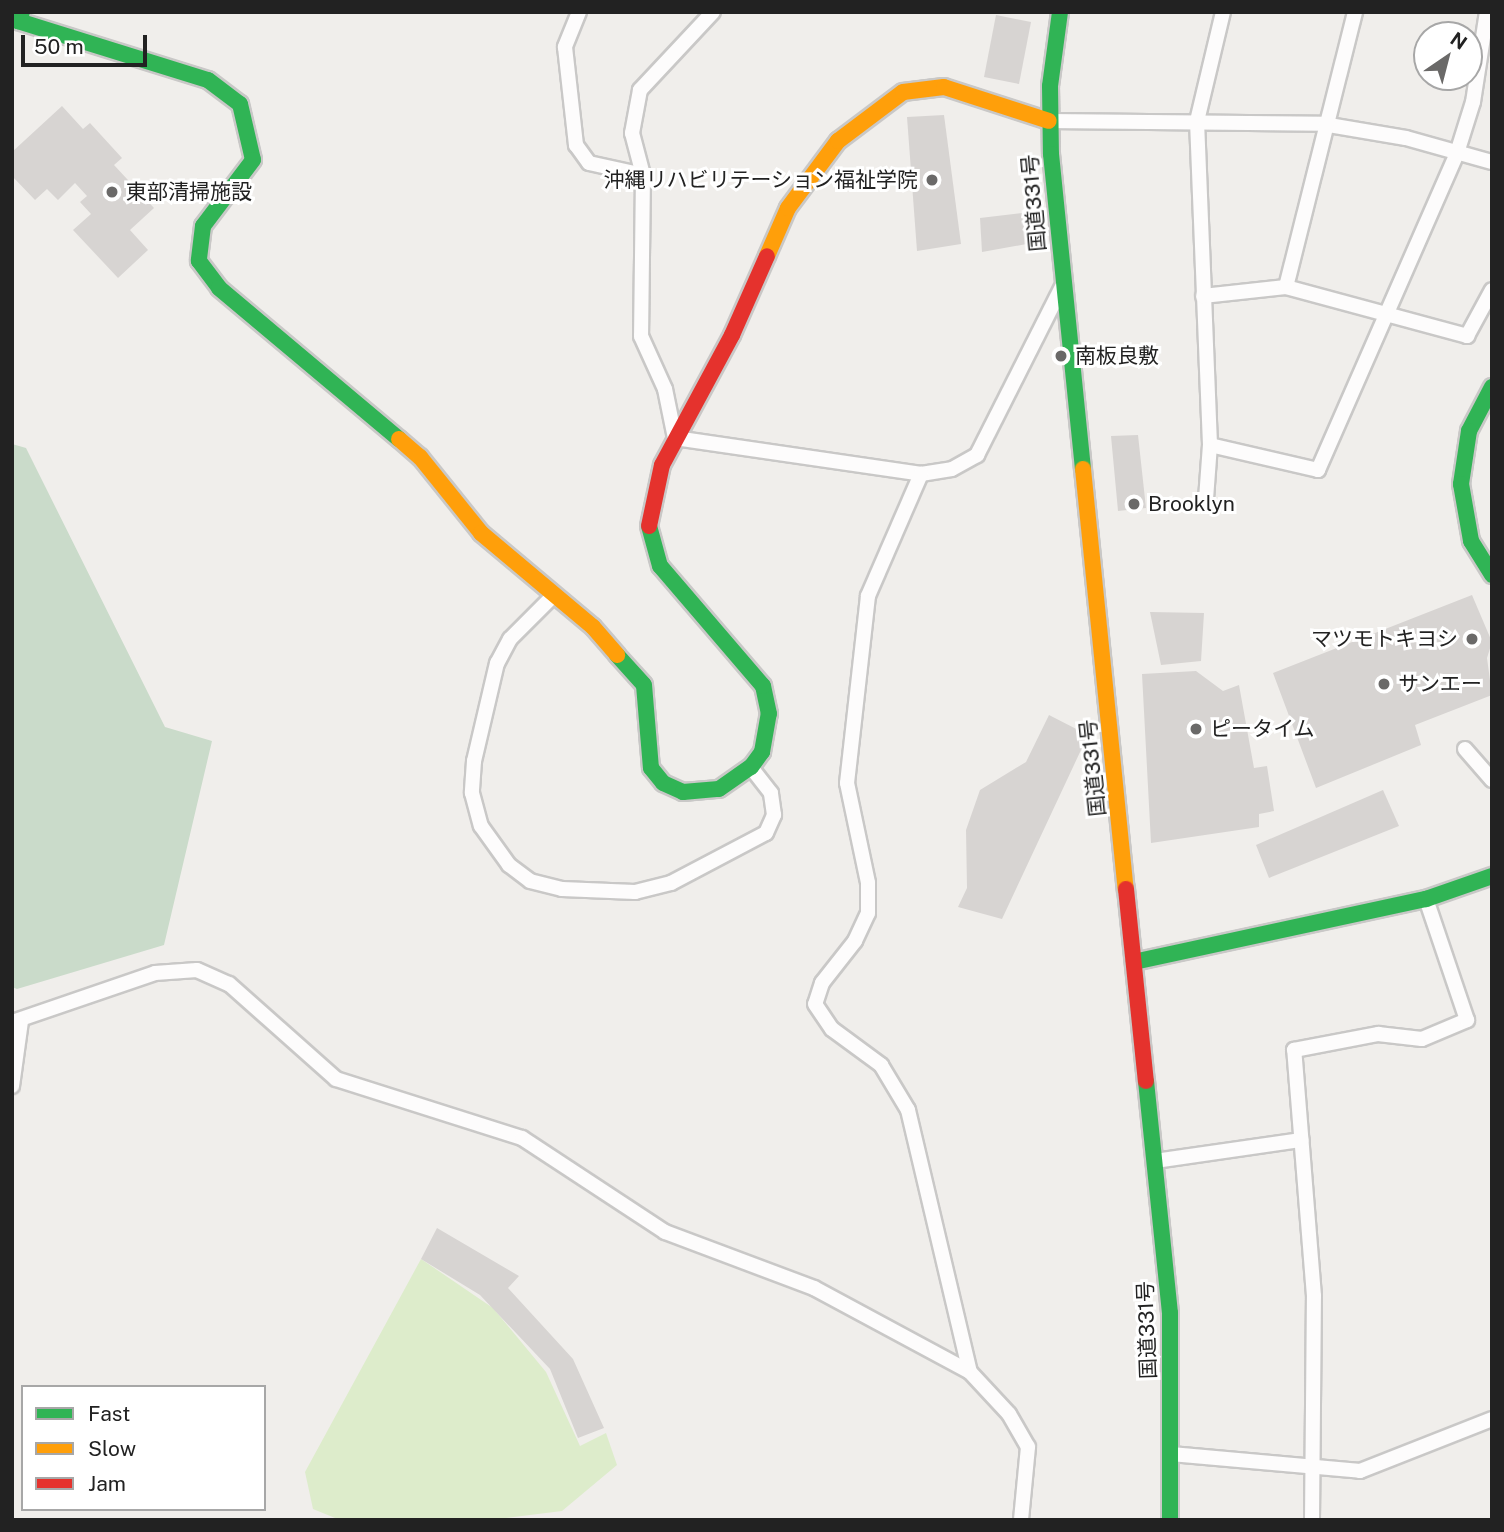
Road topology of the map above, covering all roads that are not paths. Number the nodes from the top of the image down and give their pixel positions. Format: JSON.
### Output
{"nodes":[{"id":1,"x":579,"y":12,"type":"edge"},
{"id":2,"x":713,"y":12,"type":"edge"},
{"id":3,"x":1060,"y":12,"type":"edge"},
{"id":4,"x":1223,"y":12,"type":"edge"},
{"id":5,"x":1355,"y":12,"type":"edge"},
{"id":6,"x":1487,"y":12,"type":"edge"},
{"id":7,"x":17,"y":21,"type":"edge"},
{"id":8,"x":1049,"y":121,"type":"junction"},
{"id":9,"x":1197,"y":121,"type":"junction"},
{"id":10,"x":1323,"y":124,"type":"junction"},
{"id":11,"x":1457,"y":153,"type":"junction"},
{"id":12,"x":1492,"y":162,"type":"edge"},
{"id":13,"x":643,"y":175,"type":"junction"},
{"id":14,"x":1062,"y":286,"type":"junction"},
{"id":15,"x":1286,"y":287,"type":"junction"},
{"id":16,"x":1492,"y":290,"type":"edge"},
{"id":17,"x":1203,"y":296,"type":"junction"},
{"id":18,"x":1385,"y":316,"type":"junction"},
{"id":19,"x":1492,"y":387,"type":"edge"},
{"id":20,"x":675,"y":438,"type":"junction"},
{"id":21,"x":1210,"y":445,"type":"junction"},
{"id":22,"x":921,"y":474,"type":"junction"},
{"id":23,"x":1206,"y":499,"type":"dead end"},
{"id":24,"x":1492,"y":575,"type":"edge"},
{"id":25,"x":554,"y":596,"type":"junction"},
{"id":26,"x":1465,"y":749,"type":"dead end"},
{"id":27,"x":751,"y":767,"type":"junction"},
{"id":28,"x":1492,"y":780,"type":"edge"},
{"id":29,"x":1492,"y":876,"type":"edge"},
{"id":30,"x":1426,"y":899,"type":"junction"},
{"id":31,"x":1134,"y":962,"type":"junction"},
{"id":32,"x":17,"y":1021,"type":"edge"},
{"id":33,"x":12,"y":1086,"type":"edge"},
{"id":34,"x":1301,"y":1140,"type":"junction"},
{"id":35,"x":1155,"y":1161,"type":"junction"},
{"id":36,"x":970,"y":1372,"type":"junction"},
{"id":37,"x":1492,"y":1419,"type":"edge"},
{"id":38,"x":1171,"y":1454,"type":"junction"},
{"id":39,"x":1312,"y":1467,"type":"junction"},
{"id":40,"x":1021,"y":1520,"type":"edge"},
{"id":41,"x":1170,"y":1520,"type":"edge"},
{"id":42,"x":1312,"y":1520,"type":"edge"}],
"edges":[{"from":1,"to":13,"type":"street"},
{"from":2,"to":13,"type":"street"},
{"from":3,"to":8,"type":"main road","name":"国道331号"},
{"from":4,"to":9,"type":"street"},
{"from":5,"to":10,"type":"street"},
{"from":6,"to":11,"type":"street"},
{"from":7,"to":25,"type":"main road"},
{"from":8,"to":9,"type":"street"},
{"from":8,"to":14,"type":"main road","name":"国道331号"},
{"from":8,"to":20,"type":"main road"},
{"from":9,"to":10,"type":"street"},
{"from":9,"to":17,"type":"street"},
{"from":10,"to":11,"type":"street"},
{"from":10,"to":15,"type":"street"},
{"from":11,"to":12,"type":"street"},
{"from":11,"to":18,"type":"street"},
{"from":13,"to":20,"type":"street"},
{"from":14,"to":22,"type":"street"},
{"from":14,"to":31,"type":"main road","name":"国道331号"},
{"from":15,"to":17,"type":"street"},
{"from":15,"to":18,"type":"street"},
{"from":16,"to":18,"type":"street"},
{"from":17,"to":21,"type":"street"},
{"from":18,"to":21,"type":"street"},
{"from":19,"to":24,"type":"main road"},
{"from":20,"to":22,"type":"street"},
{"from":20,"to":27,"type":"main road"},
{"from":21,"to":23,"type":"street"},
{"from":22,"to":36,"type":"street"},
{"from":25,"to":27,"type":"main road"},
{"from":25,"to":27,"type":"street"},
{"from":26,"to":28,"type":"street"},
{"from":29,"to":30,"type":"main road"},
{"from":30,"to":31,"type":"main road"},
{"from":30,"to":34,"type":"street"},
{"from":31,"to":35,"type":"main road","name":"国道331号"},
{"from":32,"to":33,"type":"street"},
{"from":32,"to":36,"type":"street"},
{"from":34,"to":35,"type":"street"},
{"from":34,"to":39,"type":"street"},
{"from":35,"to":38,"type":"main road","name":"国道331号"},
{"from":36,"to":40,"type":"street"},
{"from":37,"to":39,"type":"street"},
{"from":38,"to":39,"type":"street"},
{"from":38,"to":41,"type":"main road","name":"国道331号"},
{"from":39,"to":42,"type":"street"}]}
